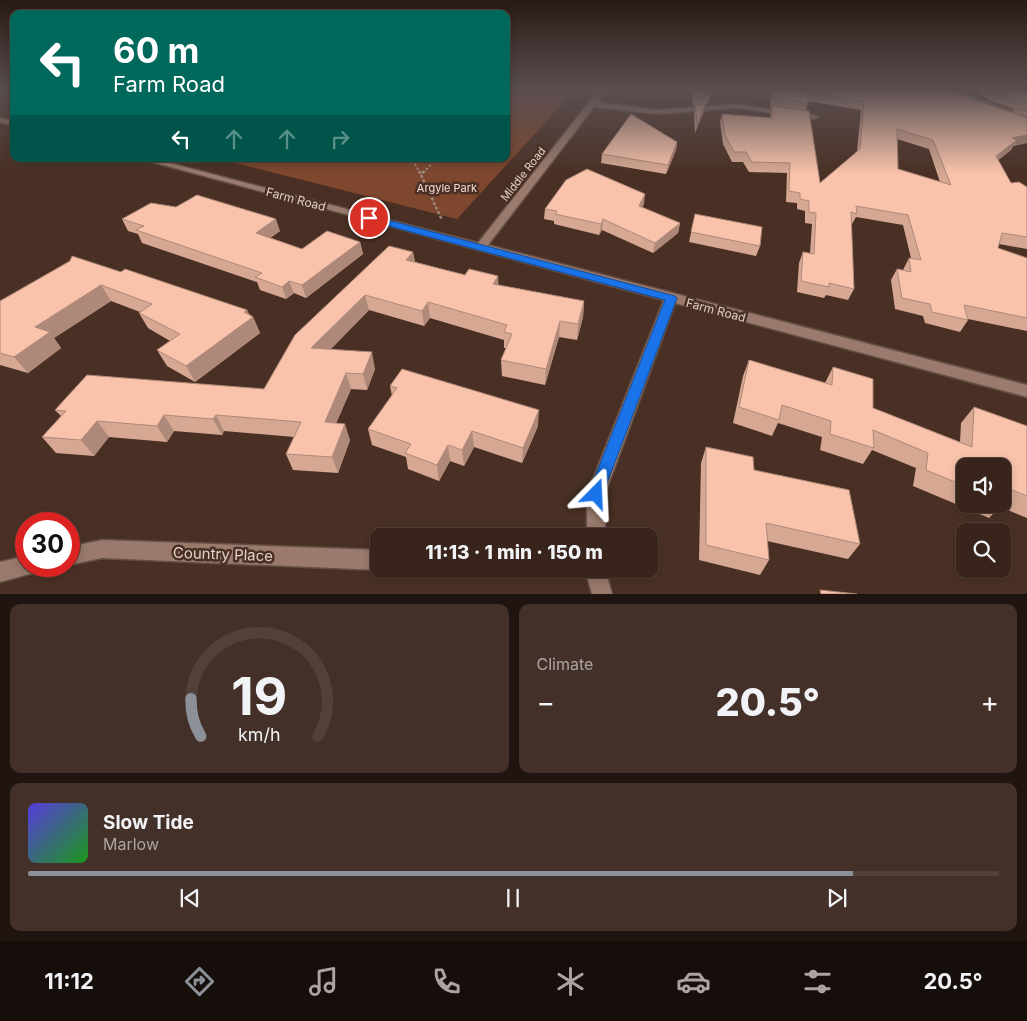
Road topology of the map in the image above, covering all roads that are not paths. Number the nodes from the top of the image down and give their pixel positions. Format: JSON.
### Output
{"nodes":[{"id":1,"x":580,"y":119,"type":"edge"},
{"id":2,"x":156,"y":162,"type":"edge"},
{"id":3,"x":481,"y":248,"type":"junction"},
{"id":4,"x":671,"y":298,"type":"junction"},
{"id":5,"x":1027,"y":391,"type":"edge"},
{"id":6,"x":596,"y":528,"type":"edge"},
{"id":7,"x":80,"y":554,"type":"edge"},
{"id":8,"x":370,"y":560,"type":"edge"},
{"id":9,"x":15,"y":569,"type":"edge"},
{"id":10,"x":0,"y":572,"type":"edge"},
{"id":11,"x":598,"y":578,"type":"edge"},
{"id":12,"x":602,"y":594,"type":"edge"}],
"edges":[{"from":1,"to":3,"type":"street","name":"Middle Road"},
{"from":2,"to":3,"type":"street","name":"Farm Road"},
{"from":3,"to":4,"type":"street","name":"Farm Road"},
{"from":4,"to":5,"type":"street","name":"Farm Road"},
{"from":4,"to":6,"type":"street"},
{"from":7,"to":8,"type":"street","name":"Country Place"},
{"from":9,"to":10,"type":"street"},
{"from":11,"to":12,"type":"street"}]}
